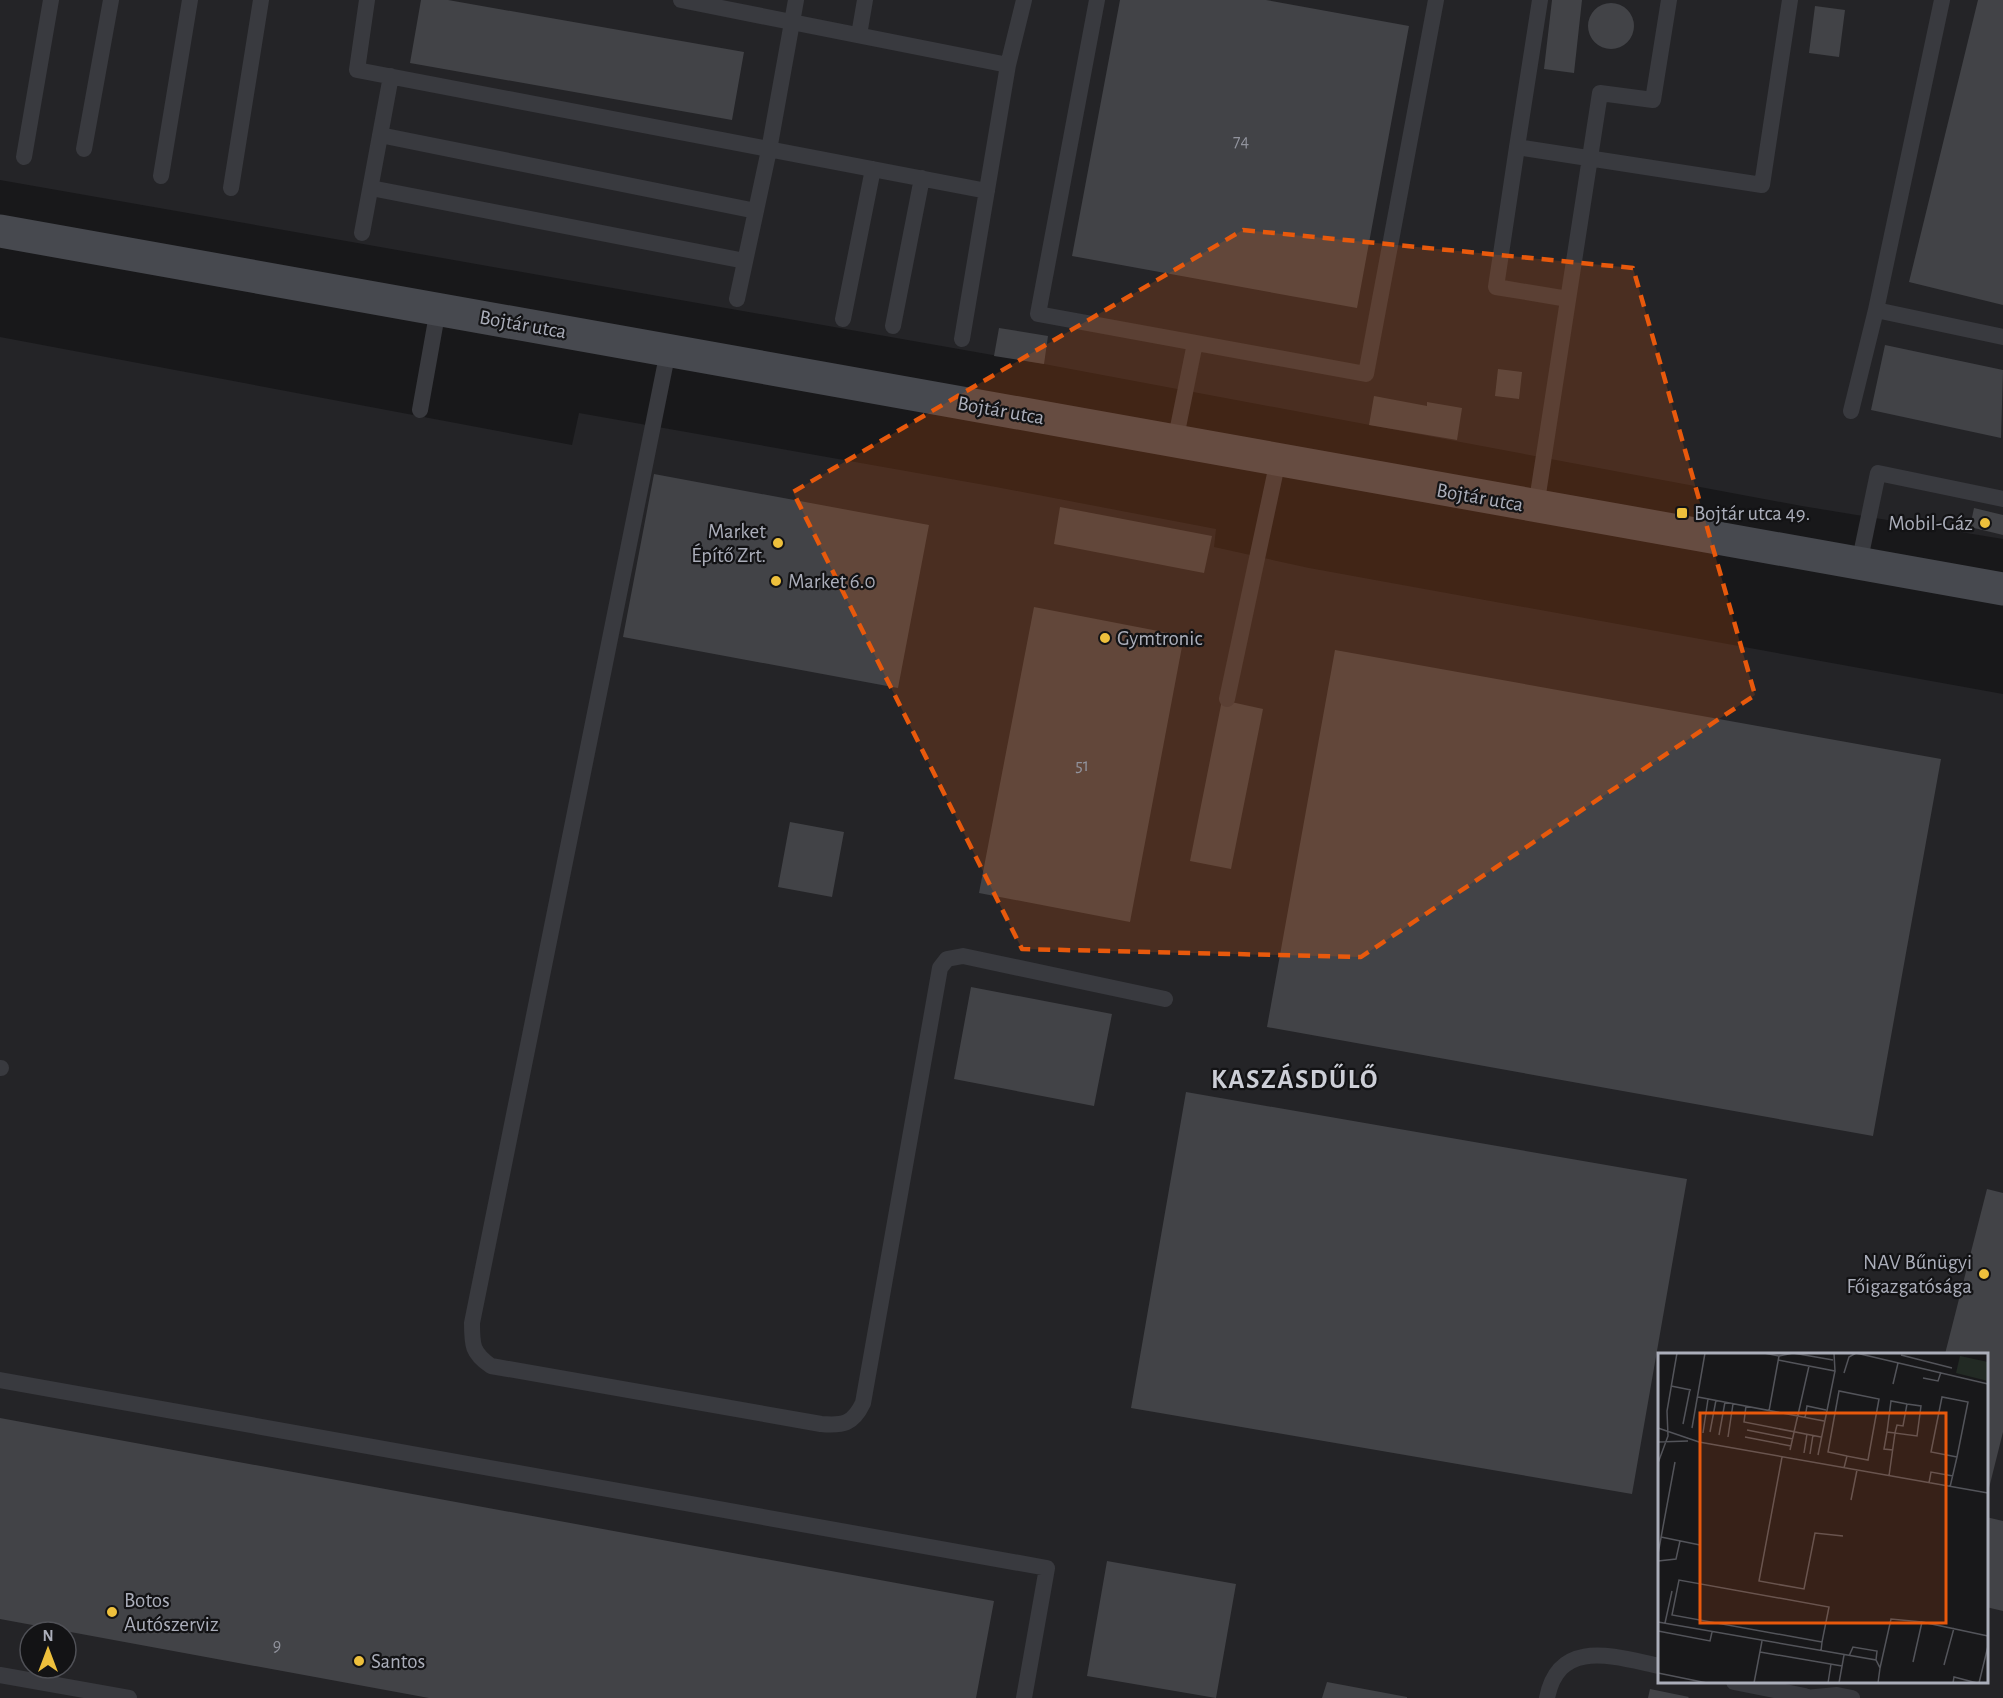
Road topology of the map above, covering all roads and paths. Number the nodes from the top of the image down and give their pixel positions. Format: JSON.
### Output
{"nodes":[{"id":1,"x":51,"y":0,"type":"edge"},
{"id":2,"x":111,"y":0,"type":"edge"},
{"id":3,"x":190,"y":0,"type":"edge"},
{"id":4,"x":261,"y":0,"type":"edge"},
{"id":5,"x":368,"y":0,"type":"edge"},
{"id":6,"x":681,"y":0,"type":"edge"},
{"id":7,"x":796,"y":0,"type":"edge"},
{"id":8,"x":865,"y":0,"type":"edge"},
{"id":9,"x":1024,"y":0,"type":"edge"},
{"id":10,"x":1097,"y":0,"type":"edge"},
{"id":11,"x":1436,"y":0,"type":"edge"},
{"id":12,"x":1540,"y":0,"type":"edge"},
{"id":13,"x":1669,"y":0,"type":"edge"},
{"id":14,"x":1791,"y":0,"type":"edge"},
{"id":15,"x":1942,"y":0,"type":"edge"},
{"id":16,"x":791,"y":22,"type":"junction"},
{"id":17,"x":859,"y":35,"type":"junction"},
{"id":18,"x":1008,"y":64,"type":"junction"},
{"id":19,"x":391,"y":76,"type":"junction"},
{"id":20,"x":381,"y":135,"type":"junction"},
{"id":21,"x":1517,"y":147,"type":"junction"},
{"id":22,"x":84,"y":149,"type":"dead end"},
{"id":23,"x":769,"y":150,"type":"junction"},
{"id":24,"x":24,"y":157,"type":"dead end"},
{"id":25,"x":1590,"y":159,"type":"junction"},
{"id":26,"x":873,"y":169,"type":"junction"},
{"id":27,"x":161,"y":176,"type":"dead end"},
{"id":28,"x":922,"y":178,"type":"junction"},
{"id":29,"x":231,"y":188,"type":"dead end"},
{"id":30,"x":371,"y":188,"type":"junction"},
{"id":31,"x":987,"y":191,"type":"junction"},
{"id":32,"x":756,"y":210,"type":"junction"},
{"id":33,"x":0,"y":231,"type":"edge"},
{"id":34,"x":362,"y":233,"type":"dead end"},
{"id":35,"x":746,"y":261,"type":"junction"},
{"id":36,"x":737,"y":299,"type":"dead end"},
{"id":37,"x":1568,"y":299,"type":"junction"},
{"id":38,"x":438,"y":309,"type":"junction"},
{"id":39,"x":1876,"y":310,"type":"junction"},
{"id":40,"x":843,"y":319,"type":"dead end"},
{"id":41,"x":893,"y":326,"type":"dead end"},
{"id":42,"x":2003,"y":337,"type":"edge"},
{"id":43,"x":962,"y":339,"type":"dead end"},
{"id":44,"x":1195,"y":343,"type":"junction"},
{"id":45,"x":668,"y":351,"type":"junction"},
{"id":46,"x":420,"y":410,"type":"dead end"},
{"id":47,"x":1851,"y":411,"type":"dead end"},
{"id":48,"x":1175,"y":442,"type":"junction"},
{"id":49,"x":1278,"y":460,"type":"junction"},
{"id":50,"x":2003,"y":499,"type":"edge"},
{"id":51,"x":1536,"y":507,"type":"junction"},
{"id":52,"x":1859,"y":564,"type":"junction"},
{"id":53,"x":2003,"y":590,"type":"edge"},
{"id":54,"x":1227,"y":699,"type":"dead end"},
{"id":55,"x":1165,"y":999,"type":"dead end"},
{"id":56,"x":0,"y":1380,"type":"edge"},
{"id":57,"x":1658,"y":1666,"type":"edge"},
{"id":58,"x":0,"y":1675,"type":"edge"},
{"id":59,"x":1739,"y":1683,"type":"edge"},
{"id":60,"x":1805,"y":1697,"type":"edge"},
{"id":61,"x":129,"y":1698,"type":"edge"},
{"id":62,"x":1024,"y":1698,"type":"edge"},
{"id":63,"x":1547,"y":1698,"type":"edge"},
{"id":64,"x":1852,"y":1698,"type":"edge"}],
"edges":[{"from":1,"to":24,"type":"lane"},
{"from":2,"to":22,"type":"lane"},
{"from":3,"to":27,"type":"lane"},
{"from":4,"to":29,"type":"lane"},
{"from":5,"to":19,"type":"lane"},
{"from":6,"to":16,"type":"lane"},
{"from":7,"to":16,"type":"lane"},
{"from":8,"to":17,"type":"lane"},
{"from":9,"to":18,"type":"lane"},
{"from":10,"to":44,"type":"lane"},
{"from":11,"to":44,"type":"lane"},
{"from":12,"to":21,"type":"lane"},
{"from":13,"to":25,"type":"lane"},
{"from":14,"to":25,"type":"lane"},
{"from":15,"to":39,"type":"lane"},
{"from":16,"to":17,"type":"lane"},
{"from":16,"to":23,"type":"lane"},
{"from":17,"to":18,"type":"lane"},
{"from":18,"to":31,"type":"lane"},
{"from":19,"to":20,"type":"lane"},
{"from":19,"to":23,"type":"lane"},
{"from":20,"to":30,"type":"lane"},
{"from":20,"to":32,"type":"lane"},
{"from":21,"to":25,"type":"lane"},
{"from":21,"to":37,"type":"lane"},
{"from":23,"to":26,"type":"lane"},
{"from":23,"to":32,"type":"lane"},
{"from":25,"to":37,"type":"lane"},
{"from":26,"to":28,"type":"lane"},
{"from":26,"to":40,"type":"lane"},
{"from":28,"to":31,"type":"lane"},
{"from":28,"to":41,"type":"lane"},
{"from":30,"to":34,"type":"lane"},
{"from":30,"to":35,"type":"lane"},
{"from":31,"to":43,"type":"lane"},
{"from":32,"to":35,"type":"lane"},
{"from":33,"to":38,"type":"street","name":"Bojtár utca"},
{"from":35,"to":36,"type":"lane"},
{"from":37,"to":51,"type":"lane"},
{"from":38,"to":45,"type":"street","name":"Bojtár utca"},
{"from":38,"to":46,"type":"lane"},
{"from":39,"to":42,"type":"lane"},
{"from":39,"to":47,"type":"lane"},
{"from":44,"to":48,"type":"lane"},
{"from":45,"to":48,"type":"street","name":"Bojtár utca"},
{"from":45,"to":55,"type":"lane"},
{"from":48,"to":49,"type":"street","name":"Bojtár utca"},
{"from":49,"to":51,"type":"street","name":"Bojtár utca"},
{"from":49,"to":54,"type":"lane"},
{"from":50,"to":52,"type":"lane"},
{"from":51,"to":52,"type":"street","name":"Bojtár utca"},
{"from":52,"to":53,"type":"street","name":"Bojtár utca"},
{"from":56,"to":62,"type":"lane"},
{"from":57,"to":63,"type":"lane"},
{"from":58,"to":61,"type":"lane"},
{"from":59,"to":60,"type":"lane"},
{"from":60,"to":64,"type":"lane"}]}
